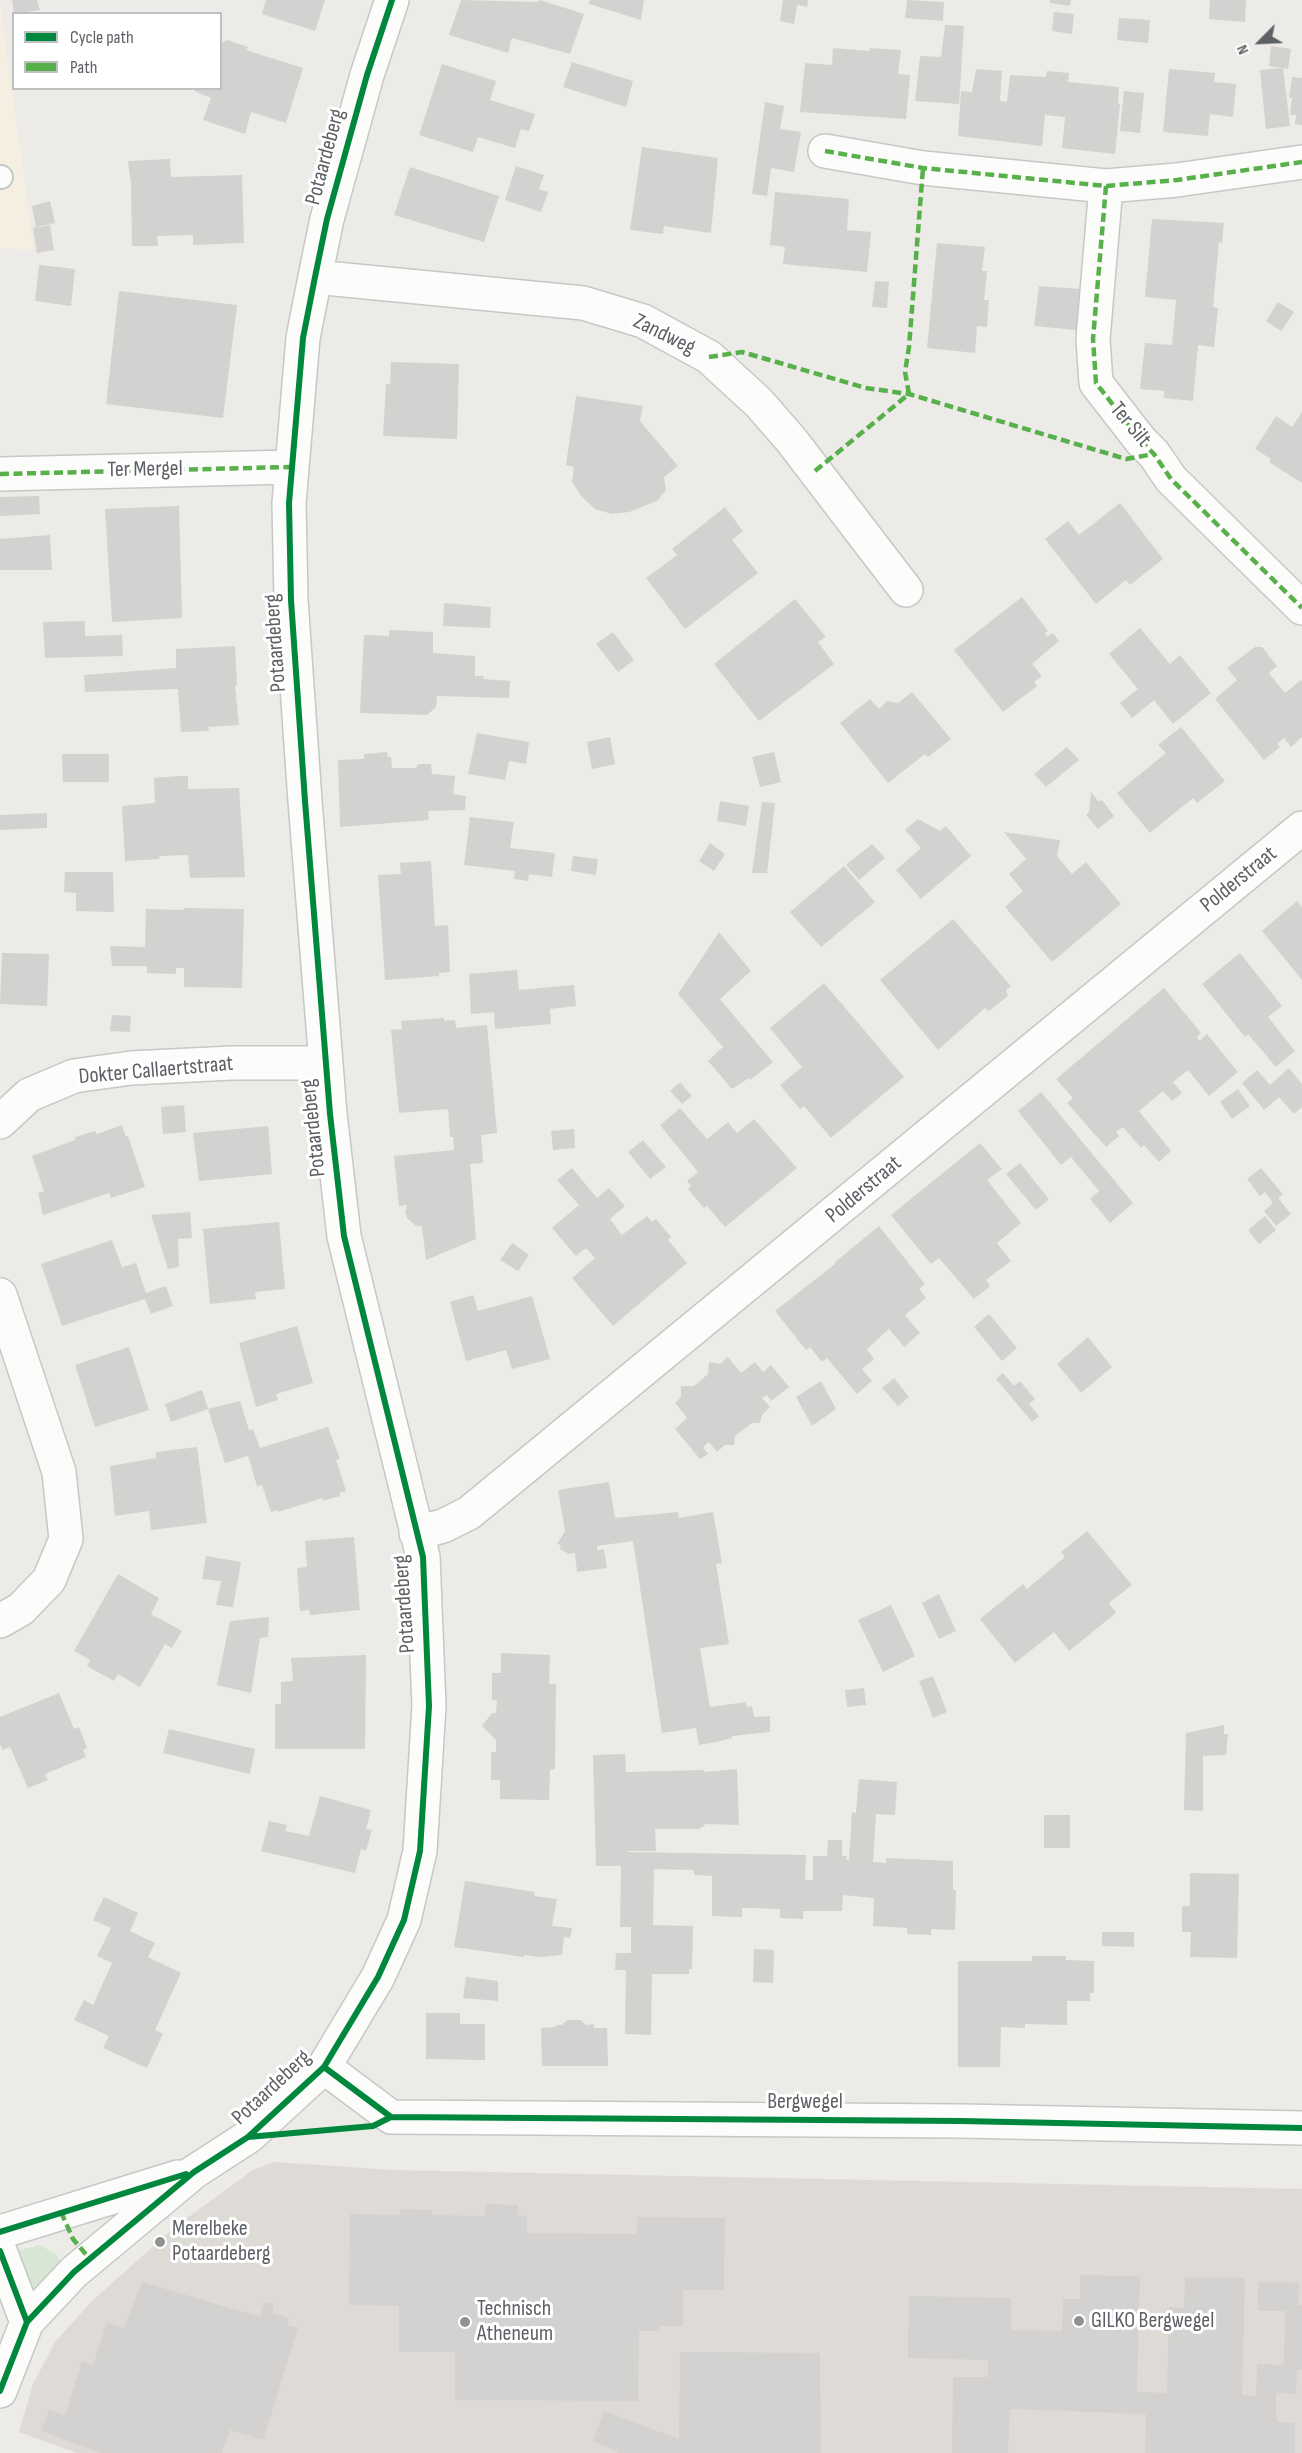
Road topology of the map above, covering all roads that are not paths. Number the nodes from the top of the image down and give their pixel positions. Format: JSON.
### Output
{"nodes":[{"id":1,"x":392,"y":0,"type":"edge"},
{"id":2,"x":825,"y":151,"type":"dead end"},
{"id":3,"x":1302,"y":162,"type":"edge"},
{"id":4,"x":1106,"y":186,"type":"junction"},
{"id":5,"x":315,"y":277,"type":"junction"},
{"id":6,"x":291,"y":467,"type":"junction"},
{"id":7,"x":0,"y":474,"type":"edge"},
{"id":8,"x":906,"y":590,"type":"dead end"},
{"id":9,"x":1302,"y":608,"type":"edge"},
{"id":10,"x":1302,"y":828,"type":"edge"},
{"id":11,"x":326,"y":1063,"type":"junction"},
{"id":12,"x":0,"y":1122,"type":"edge"},
{"id":13,"x":0,"y":1295,"type":"edge"},
{"id":14,"x":416,"y":1533,"type":"junction"},
{"id":15,"x":0,"y":1621,"type":"edge"},
{"id":16,"x":324,"y":2067,"type":"junction"},
{"id":17,"x":1302,"y":2128,"type":"edge"},
{"id":18,"x":195,"y":2172,"type":"junction"},
{"id":19,"x":0,"y":2232,"type":"edge"},
{"id":20,"x":0,"y":2251,"type":"edge"},
{"id":21,"x":27,"y":2322,"type":"junction"},
{"id":22,"x":0,"y":2391,"type":"edge"}],
"edges":[{"from":1,"to":5,"type":"street","name":"Potaardeberg"},
{"from":2,"to":4,"type":"street"},
{"from":3,"to":4,"type":"street"},
{"from":4,"to":9,"type":"street","name":"Ter Silt"},
{"from":5,"to":6,"type":"street","name":"Potaardeberg"},
{"from":5,"to":8,"type":"street","name":"Zandweg"},
{"from":6,"to":7,"type":"street","name":"Ter Mergel"},
{"from":6,"to":11,"type":"street","name":"Potaardeberg"},
{"from":10,"to":14,"type":"street","name":"Polderstraat"},
{"from":11,"to":12,"type":"street","name":"Dokter Callaertstraat"},
{"from":11,"to":14,"type":"street","name":"Potaardeberg"},
{"from":13,"to":15,"type":"street"},
{"from":14,"to":16,"type":"street","name":"Potaardeberg"},
{"from":16,"to":17,"type":"street","name":"Bergwegel"},
{"from":16,"to":18,"type":"street","name":"Potaardeberg"},
{"from":18,"to":19,"type":"street","name":"Potaardeberg"},
{"from":18,"to":21,"type":"street","name":"Potaardeberg"},
{"from":20,"to":21,"type":"street"},
{"from":21,"to":22,"type":"street","name":"Potaardeberg"}]}
